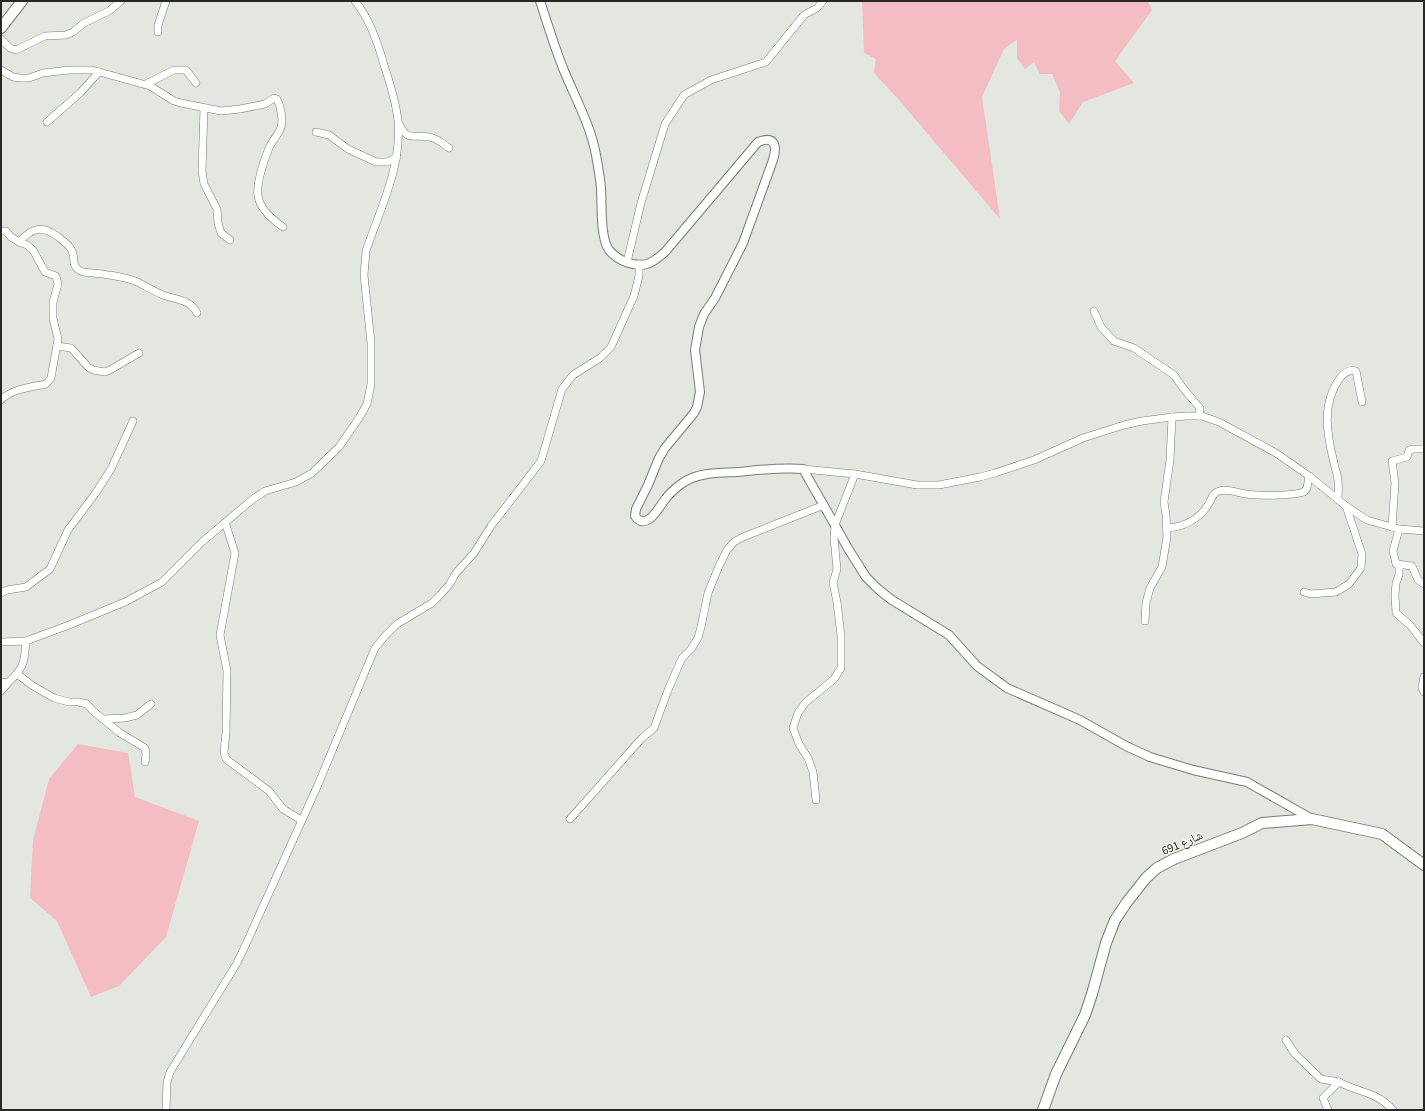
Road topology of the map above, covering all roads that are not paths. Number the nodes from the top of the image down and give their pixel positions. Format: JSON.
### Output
{"nodes":[{"id":1,"x":22,"y":1,"type":"edge"},
{"id":2,"x":121,"y":1,"type":"edge"},
{"id":3,"x":166,"y":1,"type":"edge"},
{"id":4,"x":355,"y":1,"type":"edge"},
{"id":5,"x":540,"y":1,"type":"edge"},
{"id":6,"x":823,"y":1,"type":"edge"},
{"id":7,"x":1,"y":28,"type":"edge"},
{"id":8,"x":158,"y":32,"type":"dead end"},
{"id":9,"x":1,"y":39,"type":"edge"},
{"id":10,"x":1,"y":70,"type":"edge"},
{"id":11,"x":99,"y":72,"type":"junction"},
{"id":12,"x":196,"y":83,"type":"dead end"},
{"id":13,"x":146,"y":84,"type":"junction"},
{"id":14,"x":204,"y":108,"type":"junction"},
{"id":15,"x":47,"y":122,"type":"dead end"},
{"id":16,"x":398,"y":122,"type":"junction"},
{"id":17,"x":316,"y":132,"type":"dead end"},
{"id":18,"x":448,"y":148,"type":"dead end"},
{"id":19,"x":397,"y":157,"type":"junction"},
{"id":20,"x":283,"y":227,"type":"dead end"},
{"id":21,"x":1,"y":231,"type":"edge"},
{"id":22,"x":230,"y":240,"type":"dead end"},
{"id":23,"x":19,"y":242,"type":"junction"},
{"id":24,"x":627,"y":262,"type":"junction"},
{"id":25,"x":639,"y":264,"type":"junction"},
{"id":26,"x":1094,"y":311,"type":"dead end"},
{"id":27,"x":197,"y":313,"type":"dead end"},
{"id":28,"x":57,"y":346,"type":"junction"},
{"id":29,"x":139,"y":353,"type":"dead end"},
{"id":30,"x":1,"y":400,"type":"edge"},
{"id":31,"x":1362,"y":402,"type":"dead end"},
{"id":32,"x":1199,"y":416,"type":"junction"},
{"id":33,"x":1172,"y":417,"type":"junction"},
{"id":34,"x":133,"y":421,"type":"dead end"},
{"id":35,"x":1424,"y":450,"type":"edge"},
{"id":36,"x":803,"y":469,"type":"junction"},
{"id":37,"x":855,"y":474,"type":"junction"},
{"id":38,"x":1309,"y":476,"type":"junction"},
{"id":39,"x":1338,"y":500,"type":"junction"},
{"id":40,"x":824,"y":505,"type":"junction"},
{"id":41,"x":1346,"y":506,"type":"junction"},
{"id":42,"x":225,"y":522,"type":"junction"},
{"id":43,"x":835,"y":525,"type":"junction"},
{"id":44,"x":1167,"y":528,"type":"junction"},
{"id":45,"x":1396,"y":528,"type":"junction"},
{"id":46,"x":1424,"y":531,"type":"edge"},
{"id":47,"x":1399,"y":564,"type":"junction"},
{"id":48,"x":1424,"y":584,"type":"edge"},
{"id":49,"x":1,"y":592,"type":"edge"},
{"id":50,"x":1304,"y":592,"type":"dead end"},
{"id":51,"x":1145,"y":621,"type":"dead end"},
{"id":52,"x":26,"y":641,"type":"junction"},
{"id":53,"x":1,"y":642,"type":"edge"},
{"id":54,"x":1424,"y":643,"type":"edge"},
{"id":55,"x":17,"y":674,"type":"junction"},
{"id":56,"x":1424,"y":677,"type":"edge"},
{"id":57,"x":5,"y":682,"type":"edge"},
{"id":58,"x":1,"y":691,"type":"edge"},
{"id":59,"x":1424,"y":692,"type":"edge"},
{"id":60,"x":151,"y":704,"type":"dead end"},
{"id":61,"x":103,"y":719,"type":"junction"},
{"id":62,"x":145,"y":762,"type":"dead end"},
{"id":63,"x":816,"y":800,"type":"dead end"},
{"id":64,"x":570,"y":819,"type":"dead end"},
{"id":65,"x":1312,"y":819,"type":"junction"},
{"id":66,"x":301,"y":820,"type":"junction"},
{"id":67,"x":1424,"y":865,"type":"edge"},
{"id":68,"x":1286,"y":1040,"type":"dead end"},
{"id":69,"x":1339,"y":1082,"type":"junction"},
{"id":70,"x":166,"y":1110,"type":"edge"},
{"id":71,"x":1043,"y":1110,"type":"edge"},
{"id":72,"x":1328,"y":1110,"type":"edge"},
{"id":73,"x":1393,"y":1110,"type":"edge"}],
"edges":[{"from":1,"to":7,"type":"main road"},
{"from":2,"to":9,"type":"street"},
{"from":3,"to":8,"type":"street"},
{"from":4,"to":16,"type":"street"},
{"from":5,"to":24,"type":"street"},
{"from":6,"to":24,"type":"street"},
{"from":10,"to":11,"type":"street"},
{"from":11,"to":13,"type":"street"},
{"from":11,"to":15,"type":"street"},
{"from":12,"to":13,"type":"street"},
{"from":13,"to":14,"type":"street"},
{"from":14,"to":20,"type":"street"},
{"from":14,"to":22,"type":"street"},
{"from":16,"to":18,"type":"street"},
{"from":16,"to":19,"type":"street"},
{"from":17,"to":19,"type":"street"},
{"from":19,"to":42,"type":"street"},
{"from":21,"to":23,"type":"street"},
{"from":23,"to":27,"type":"street"},
{"from":23,"to":28,"type":"street"},
{"from":24,"to":25,"type":"street"},
{"from":25,"to":36,"type":"street"},
{"from":25,"to":66,"type":"street"},
{"from":26,"to":32,"type":"street"},
{"from":28,"to":29,"type":"street"},
{"from":28,"to":30,"type":"street"},
{"from":31,"to":39,"type":"street"},
{"from":32,"to":33,"type":"street"},
{"from":32,"to":38,"type":"street"},
{"from":33,"to":37,"type":"street"},
{"from":33,"to":44,"type":"street"},
{"from":34,"to":49,"type":"street"},
{"from":35,"to":45,"type":"street"},
{"from":36,"to":37,"type":"street"},
{"from":36,"to":40,"type":"street"},
{"from":37,"to":43,"type":"street"},
{"from":38,"to":39,"type":"street"},
{"from":38,"to":44,"type":"street"},
{"from":39,"to":41,"type":"street"},
{"from":40,"to":43,"type":"street"},
{"from":40,"to":64,"type":"street"},
{"from":41,"to":45,"type":"street"},
{"from":41,"to":50,"type":"street"},
{"from":42,"to":52,"type":"street"},
{"from":42,"to":66,"type":"street"},
{"from":43,"to":63,"type":"street"},
{"from":43,"to":65,"type":"street"},
{"from":44,"to":51,"type":"street"},
{"from":45,"to":46,"type":"street"},
{"from":45,"to":47,"type":"street"},
{"from":47,"to":48,"type":"street"},
{"from":47,"to":54,"type":"street"},
{"from":52,"to":53,"type":"street"},
{"from":52,"to":55,"type":"street"},
{"from":55,"to":57,"type":"street"},
{"from":55,"to":61,"type":"street"},
{"from":56,"to":59,"type":"street"},
{"from":57,"to":58,"type":"street"},
{"from":60,"to":61,"type":"street"},
{"from":61,"to":62,"type":"street"},
{"from":65,"to":67,"type":"main road","name":"شارع 691"},
{"from":65,"to":71,"type":"main road","name":"شارع 691"},
{"from":66,"to":70,"type":"street"},
{"from":68,"to":69,"type":"street"},
{"from":69,"to":72,"type":"street"},
{"from":69,"to":73,"type":"street"}]}
